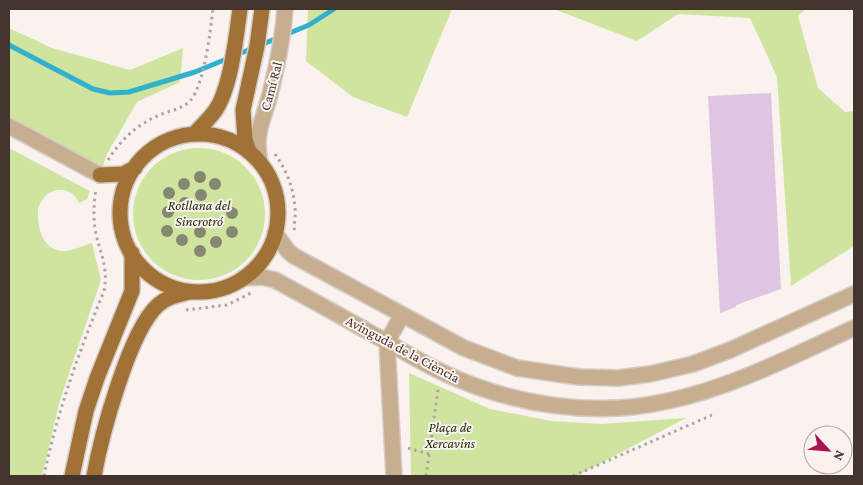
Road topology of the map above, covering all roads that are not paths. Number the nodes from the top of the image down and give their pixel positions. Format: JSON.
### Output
{"nodes":[{"id":1,"x":240,"y":9,"type":"edge"},
{"id":2,"x":262,"y":9,"type":"edge"},
{"id":3,"x":285,"y":9,"type":"edge"},
{"id":4,"x":9,"y":126,"type":"edge"},
{"id":5,"x":194,"y":134,"type":"junction"},
{"id":6,"x":255,"y":157,"type":"junction"},
{"id":7,"x":135,"y":168,"type":"junction"},
{"id":8,"x":101,"y":174,"type":"junction"},
{"id":9,"x":121,"y":202,"type":"junction"},
{"id":10,"x":276,"y":233,"type":"junction"},
{"id":11,"x":132,"y":253,"type":"junction"},
{"id":12,"x":244,"y":278,"type":"junction"},
{"id":13,"x":191,"y":291,"type":"junction"},
{"id":14,"x":854,"y":294,"type":"edge"},
{"id":15,"x":402,"y":315,"type":"junction"},
{"id":16,"x":854,"y":328,"type":"edge"},
{"id":17,"x":387,"y":342,"type":"junction"},
{"id":18,"x":96,"y":474,"type":"edge"},
{"id":19,"x":72,"y":476,"type":"edge"},
{"id":20,"x":394,"y":476,"type":"edge"}],
"edges":[{"from":1,"to":5,"type":"main road"},
{"from":2,"to":6,"type":"main road"},
{"from":3,"to":6,"type":"street","name":"Camí Ral"},
{"from":4,"to":8,"type":"street"},
{"from":5,"to":6,"type":"main road"},
{"from":5,"to":7,"type":"main road"},
{"from":6,"to":10,"type":"main road"},
{"from":7,"to":8,"type":"main road"},
{"from":7,"to":9,"type":"main road"},
{"from":8,"to":9,"type":"main road"},
{"from":9,"to":11,"type":"main road"},
{"from":10,"to":12,"type":"main road"},
{"from":10,"to":15,"type":"street"},
{"from":11,"to":13,"type":"main road"},
{"from":11,"to":19,"type":"main road"},
{"from":12,"to":13,"type":"main road"},
{"from":12,"to":17,"type":"street","name":"Avinguda de la Ciència"},
{"from":13,"to":18,"type":"main road"},
{"from":14,"to":15,"type":"street"},
{"from":15,"to":17,"type":"street"},
{"from":16,"to":17,"type":"street","name":"Avinguda de la Ciència"},
{"from":17,"to":20,"type":"street"}]}
